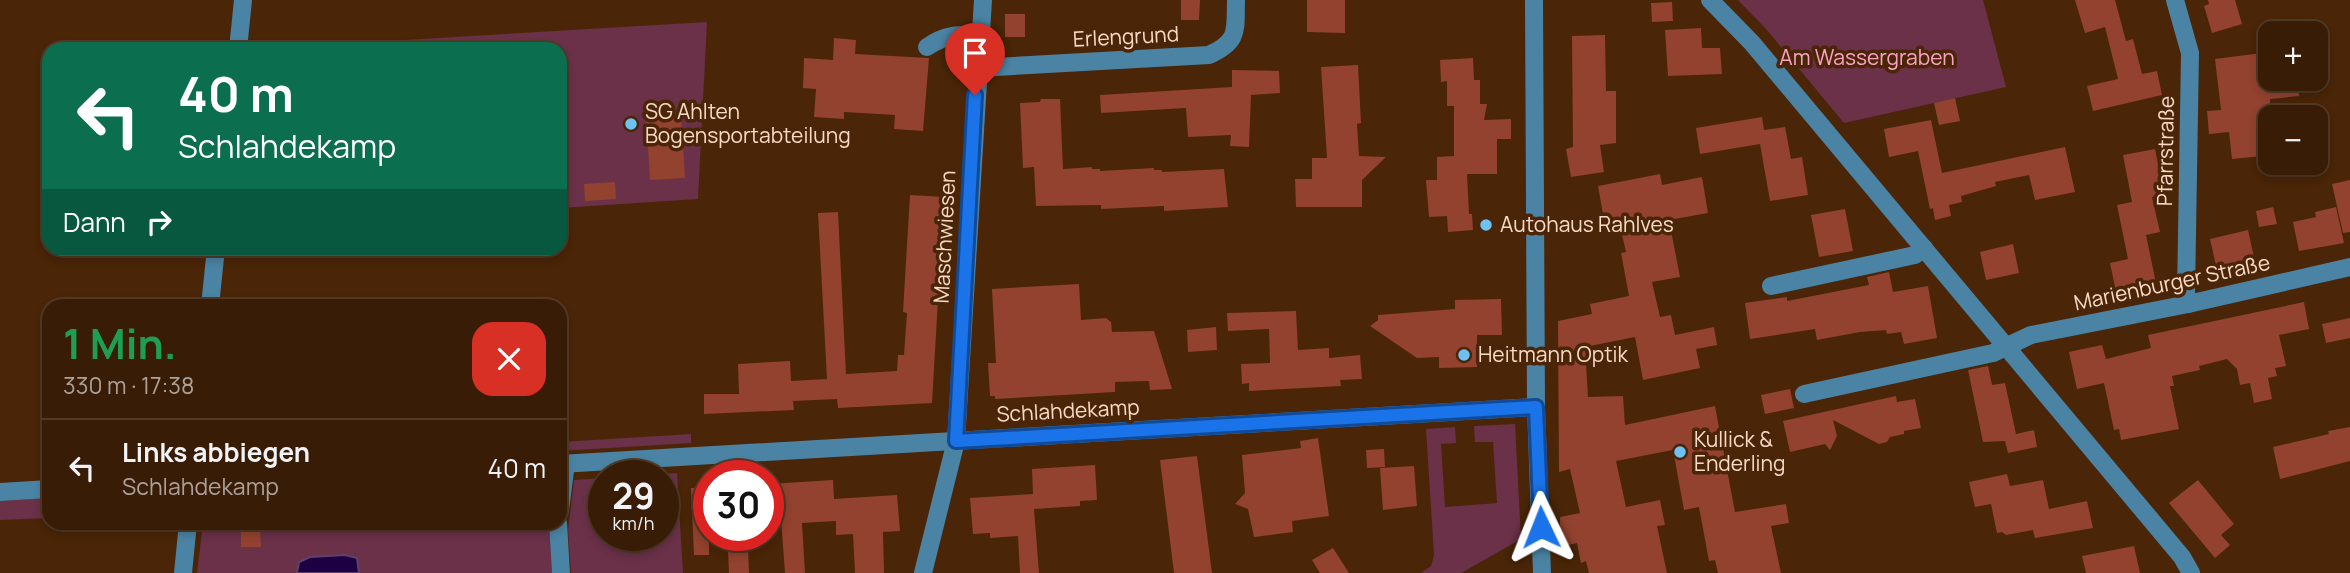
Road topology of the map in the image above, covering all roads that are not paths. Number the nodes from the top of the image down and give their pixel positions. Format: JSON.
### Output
{"nodes":[{"id":1,"x":243,"y":0,"type":"edge"},
{"id":2,"x":982,"y":0,"type":"edge"},
{"id":3,"x":1236,"y":0,"type":"edge"},
{"id":4,"x":1534,"y":0,"type":"edge"},
{"id":5,"x":1710,"y":0,"type":"edge"},
{"id":6,"x":2175,"y":0,"type":"edge"},
{"id":7,"x":979,"y":35,"type":"junction"},
{"id":8,"x":239,"y":42,"type":"edge"},
{"id":9,"x":927,"y":47,"type":"dead end"},
{"id":10,"x":977,"y":68,"type":"junction"},
{"id":11,"x":1924,"y":248,"type":"junction"},
{"id":12,"x":215,"y":256,"type":"edge"},
{"id":13,"x":2350,"y":267,"type":"edge"},
{"id":14,"x":1771,"y":286,"type":"dead end"},
{"id":15,"x":211,"y":299,"type":"edge"},
{"id":16,"x":2188,"y":304,"type":"junction"},
{"id":17,"x":2006,"y":347,"type":"junction"},
{"id":18,"x":1804,"y":394,"type":"dead end"},
{"id":19,"x":1536,"y":407,"type":"junction"},
{"id":20,"x":956,"y":441,"type":"junction"},
{"id":21,"x":567,"y":464,"type":"edge"},
{"id":22,"x":42,"y":489,"type":"edge"},
{"id":23,"x":0,"y":492,"type":"edge"},
{"id":24,"x":187,"y":530,"type":"edge"},
{"id":25,"x":558,"y":530,"type":"edge"},
{"id":26,"x":183,"y":573,"type":"edge"},
{"id":27,"x":561,"y":573,"type":"edge"},
{"id":28,"x":923,"y":573,"type":"edge"},
{"id":29,"x":1542,"y":573,"type":"edge"},
{"id":30,"x":2191,"y":573,"type":"edge"}],
"edges":[{"from":1,"to":8,"type":"street"},
{"from":2,"to":7,"type":"street","name":"Maschwiesen"},
{"from":3,"to":10,"type":"street","name":"Erlengrund"},
{"from":4,"to":19,"type":"street"},
{"from":5,"to":11,"type":"street"},
{"from":6,"to":16,"type":"street","name":"Pfarrstraße"},
{"from":7,"to":9,"type":"street"},
{"from":7,"to":10,"type":"street","name":"Maschwiesen"},
{"from":10,"to":20,"type":"street","name":"Maschwiesen"},
{"from":11,"to":14,"type":"street"},
{"from":11,"to":17,"type":"street"},
{"from":12,"to":15,"type":"street"},
{"from":13,"to":16,"type":"street","name":"Marienburger Straße"},
{"from":16,"to":17,"type":"street","name":"Marienburger Straße"},
{"from":17,"to":18,"type":"street"},
{"from":17,"to":30,"type":"street"},
{"from":19,"to":20,"type":"street","name":"Schlahdekamp"},
{"from":19,"to":29,"type":"street"},
{"from":20,"to":21,"type":"street","name":"Schlahdekamp"},
{"from":20,"to":28,"type":"street","name":"Maschwiesen"},
{"from":22,"to":23,"type":"street"},
{"from":24,"to":26,"type":"street"},
{"from":25,"to":27,"type":"street"}]}
